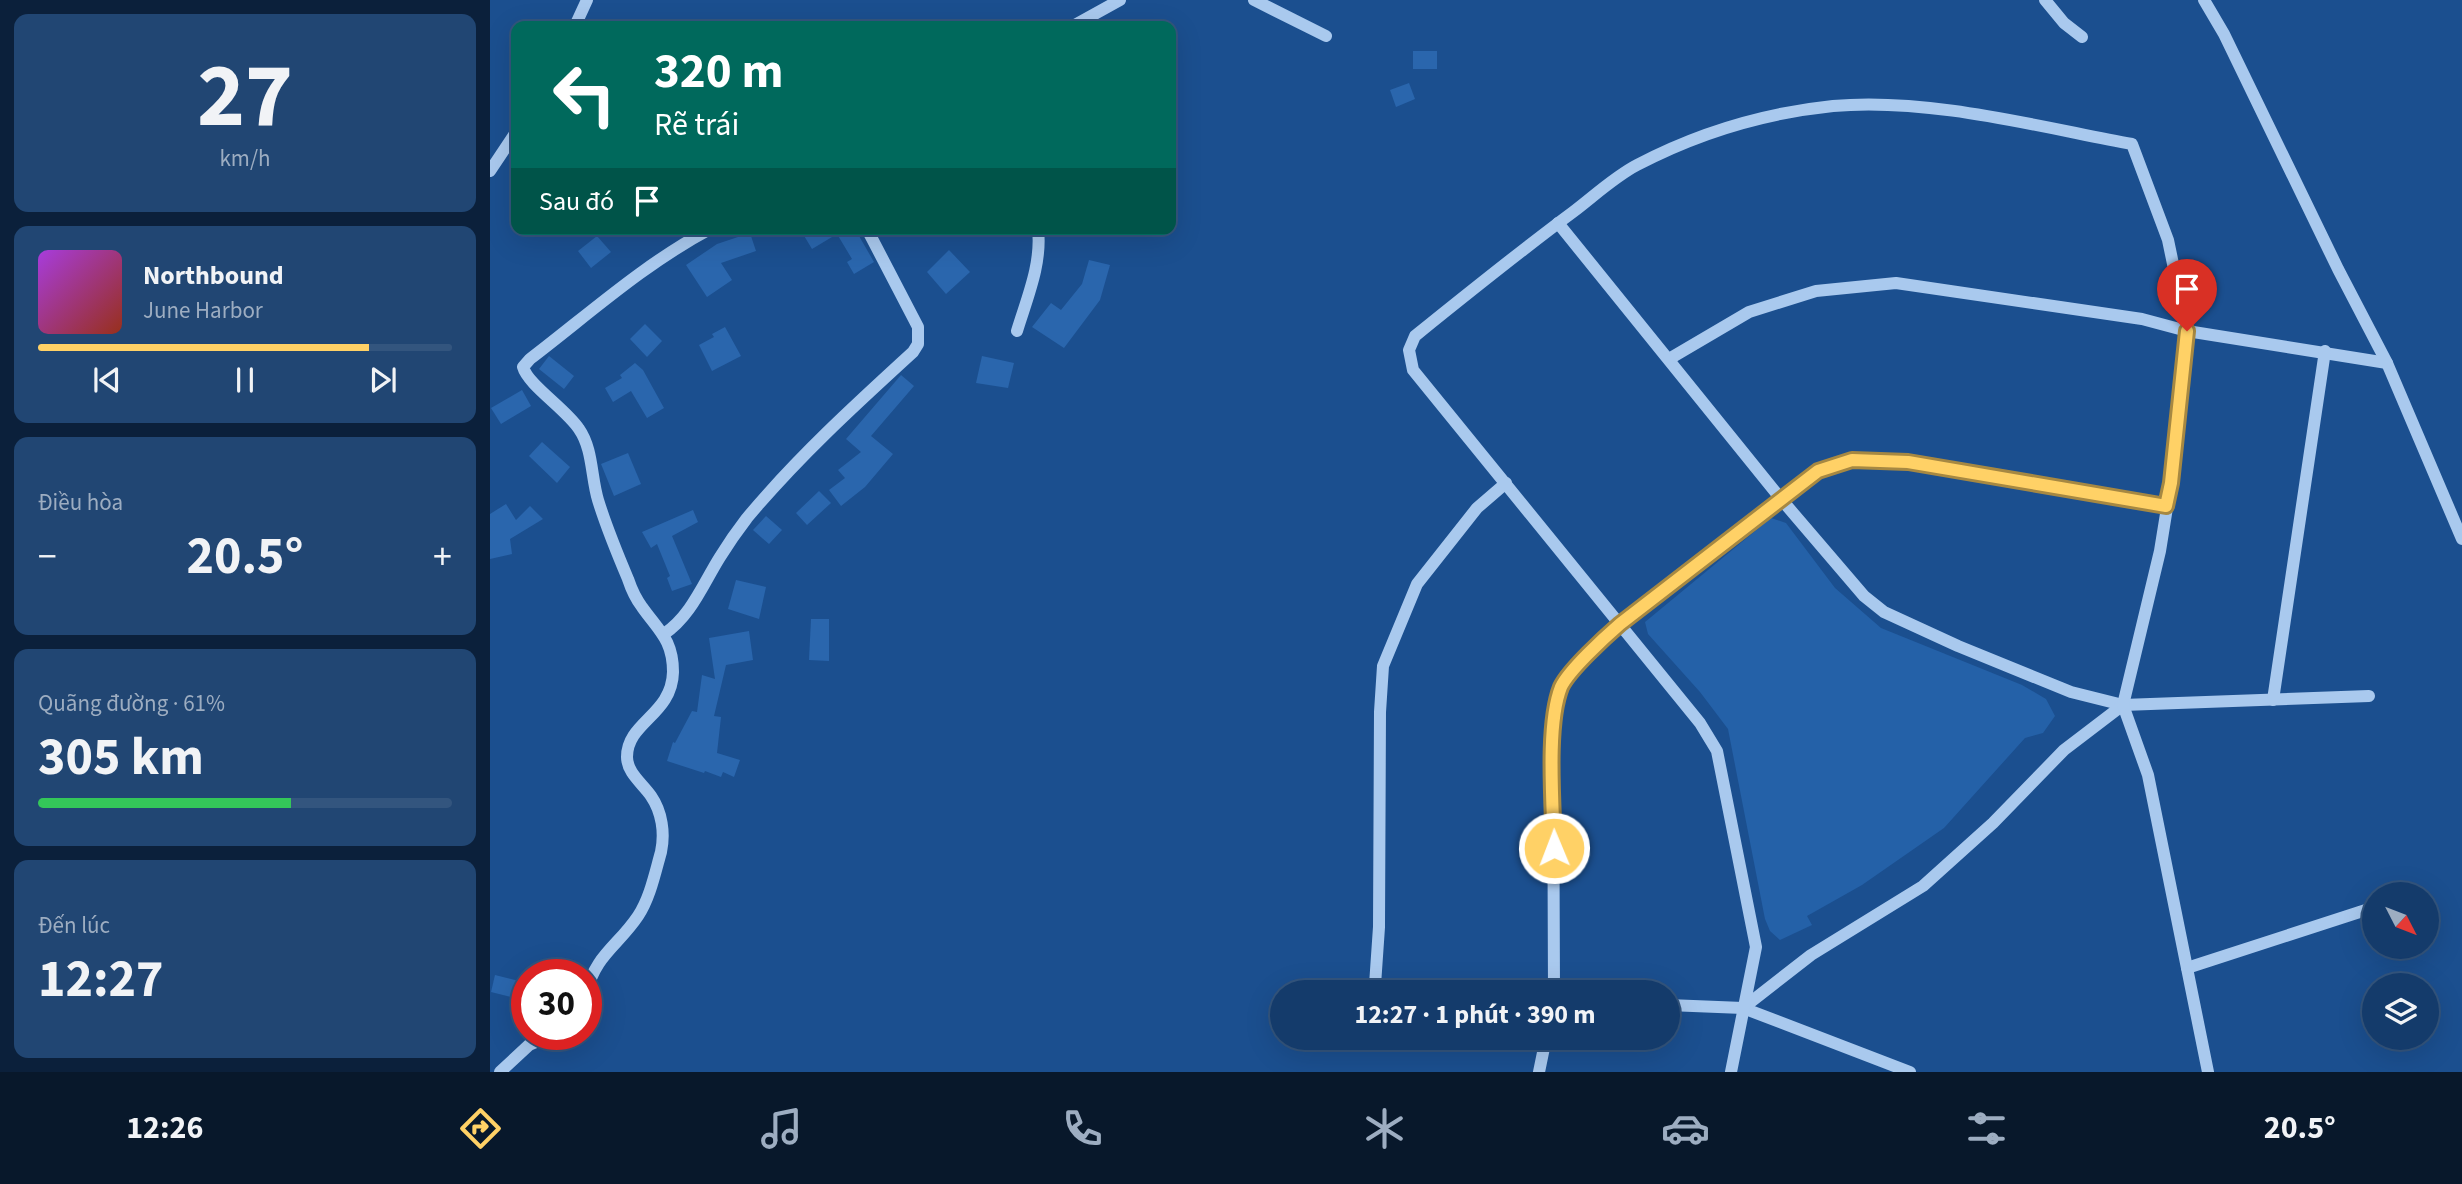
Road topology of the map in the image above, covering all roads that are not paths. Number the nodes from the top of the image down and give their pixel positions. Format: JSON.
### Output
{"nodes":[{"id":1,"x":587,"y":0,"type":"edge"},
{"id":2,"x":1120,"y":0,"type":"edge"},
{"id":3,"x":1254,"y":0,"type":"edge"},
{"id":4,"x":2045,"y":0,"type":"edge"},
{"id":5,"x":2204,"y":0,"type":"edge"},
{"id":6,"x":577,"y":21,"type":"edge"},
{"id":7,"x":1082,"y":21,"type":"edge"},
{"id":8,"x":1326,"y":36,"type":"dead end"},
{"id":9,"x":2082,"y":37,"type":"dead end"},
{"id":10,"x":511,"y":140,"type":"edge"},
{"id":11,"x":490,"y":172,"type":"edge"},
{"id":12,"x":1559,"y":223,"type":"junction"},
{"id":13,"x":699,"y":235,"type":"edge"},
{"id":14,"x":870,"y":235,"type":"edge"},
{"id":15,"x":1038,"y":235,"type":"edge"},
{"id":16,"x":1017,"y":331,"type":"dead end"},
{"id":17,"x":2187,"y":331,"type":"junction"},
{"id":18,"x":2325,"y":351,"type":"junction"},
{"id":19,"x":1669,"y":359,"type":"junction"},
{"id":20,"x":2387,"y":363,"type":"junction"},
{"id":21,"x":1506,"y":483,"type":"junction"},
{"id":22,"x":1781,"y":499,"type":"junction"},
{"id":23,"x":2166,"y":506,"type":"junction"},
{"id":24,"x":2462,"y":538,"type":"edge"},
{"id":25,"x":1620,"y":624,"type":"junction"},
{"id":26,"x":664,"y":634,"type":"junction"},
{"id":27,"x":2369,"y":696,"type":"dead end"},
{"id":28,"x":2273,"y":699,"type":"junction"},
{"id":29,"x":2123,"y":705,"type":"junction"},
{"id":30,"x":2362,"y":911,"type":"edge"},
{"id":31,"x":601,"y":959,"type":"edge"},
{"id":32,"x":2187,"y":968,"type":"junction"},
{"id":33,"x":1375,"y":980,"type":"edge"},
{"id":34,"x":1554,"y":980,"type":"edge"},
{"id":35,"x":1680,"y":1005,"type":"edge"},
{"id":36,"x":1743,"y":1008,"type":"junction"},
{"id":37,"x":524,"y":1050,"type":"edge"},
{"id":38,"x":1544,"y":1050,"type":"edge"},
{"id":39,"x":500,"y":1072,"type":"edge"},
{"id":40,"x":1539,"y":1072,"type":"edge"},
{"id":41,"x":1731,"y":1072,"type":"edge"},
{"id":42,"x":1910,"y":1072,"type":"edge"},
{"id":43,"x":2208,"y":1072,"type":"edge"}],
"edges":[{"from":1,"to":6,"type":"street"},
{"from":2,"to":7,"type":"street"},
{"from":3,"to":8,"type":"street"},
{"from":4,"to":9,"type":"street"},
{"from":5,"to":20,"type":"street"},
{"from":10,"to":11,"type":"street"},
{"from":12,"to":17,"type":"street"},
{"from":12,"to":19,"type":"street"},
{"from":12,"to":21,"type":"street"},
{"from":13,"to":26,"type":"street"},
{"from":14,"to":26,"type":"street"},
{"from":15,"to":16,"type":"street"},
{"from":17,"to":18,"type":"street"},
{"from":17,"to":19,"type":"street"},
{"from":17,"to":23,"type":"street"},
{"from":18,"to":20,"type":"street"},
{"from":18,"to":28,"type":"street"},
{"from":19,"to":22,"type":"street"},
{"from":20,"to":24,"type":"street"},
{"from":21,"to":25,"type":"street"},
{"from":21,"to":33,"type":"street"},
{"from":22,"to":23,"type":"street"},
{"from":22,"to":25,"type":"street"},
{"from":22,"to":29,"type":"street"},
{"from":23,"to":29,"type":"street"},
{"from":25,"to":34,"type":"street"},
{"from":25,"to":36,"type":"street"},
{"from":26,"to":31,"type":"street"},
{"from":27,"to":28,"type":"street"},
{"from":28,"to":29,"type":"street"},
{"from":29,"to":32,"type":"street"},
{"from":29,"to":36,"type":"street"},
{"from":30,"to":32,"type":"street"},
{"from":32,"to":43,"type":"street"},
{"from":35,"to":36,"type":"street"},
{"from":36,"to":41,"type":"street"},
{"from":36,"to":42,"type":"street"},
{"from":37,"to":39,"type":"street"},
{"from":38,"to":40,"type":"street"}]}
